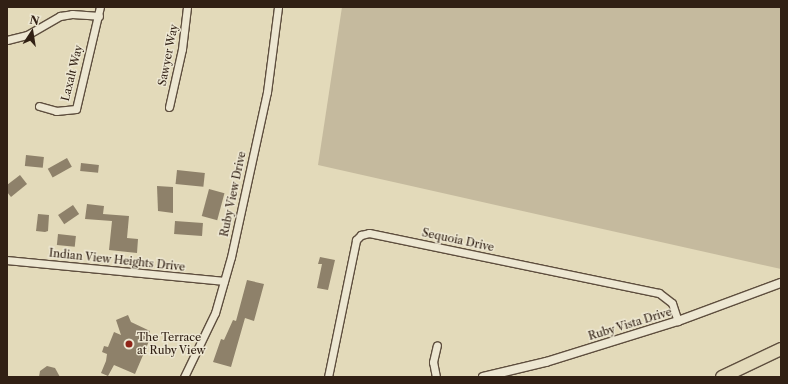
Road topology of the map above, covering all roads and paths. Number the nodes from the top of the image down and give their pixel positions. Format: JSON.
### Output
{"nodes":[{"id":1,"x":100,"y":7,"type":"edge"},
{"id":2,"x":187,"y":7,"type":"edge"},
{"id":3,"x":278,"y":7,"type":"edge"},
{"id":4,"x":99,"y":16,"type":"junction"},
{"id":5,"x":7,"y":40,"type":"edge"},
{"id":6,"x":39,"y":106,"type":"dead end"},
{"id":7,"x":169,"y":107,"type":"dead end"},
{"id":8,"x":7,"y":260,"type":"edge"},
{"id":9,"x":224,"y":281,"type":"junction"},
{"id":10,"x":781,"y":284,"type":"edge"},
{"id":11,"x":678,"y":321,"type":"junction"},
{"id":12,"x":437,"y":345,"type":"dead end"},
{"id":13,"x":781,"y":349,"type":"edge"},
{"id":14,"x":781,"y":355,"type":"edge"},
{"id":15,"x":184,"y":377,"type":"edge"},
{"id":16,"x":328,"y":377,"type":"edge"},
{"id":17,"x":436,"y":377,"type":"edge"},
{"id":18,"x":484,"y":377,"type":"edge"},
{"id":19,"x":724,"y":377,"type":"edge"}],
"edges":[{"from":1,"to":4,"type":"street","name":"Laxalt Way"},
{"from":2,"to":7,"type":"street","name":"Sawyer Way"},
{"from":3,"to":9,"type":"street","name":"Ruby View Drive"},
{"from":4,"to":5,"type":"street"},
{"from":4,"to":6,"type":"street","name":"Laxalt Way"},
{"from":8,"to":9,"type":"street","name":"Indian View Heights Drive"},
{"from":9,"to":15,"type":"street","name":"Ruby View Drive"},
{"from":10,"to":11,"type":"street","name":"Ruby Vista Drive"},
{"from":11,"to":16,"type":"street","name":"Sequoia Drive"},
{"from":11,"to":18,"type":"street","name":"Ruby Vista Drive"},
{"from":12,"to":17,"type":"street"},
{"from":13,"to":19,"type":"highway"},
{"from":14,"to":19,"type":"highway"}]}
